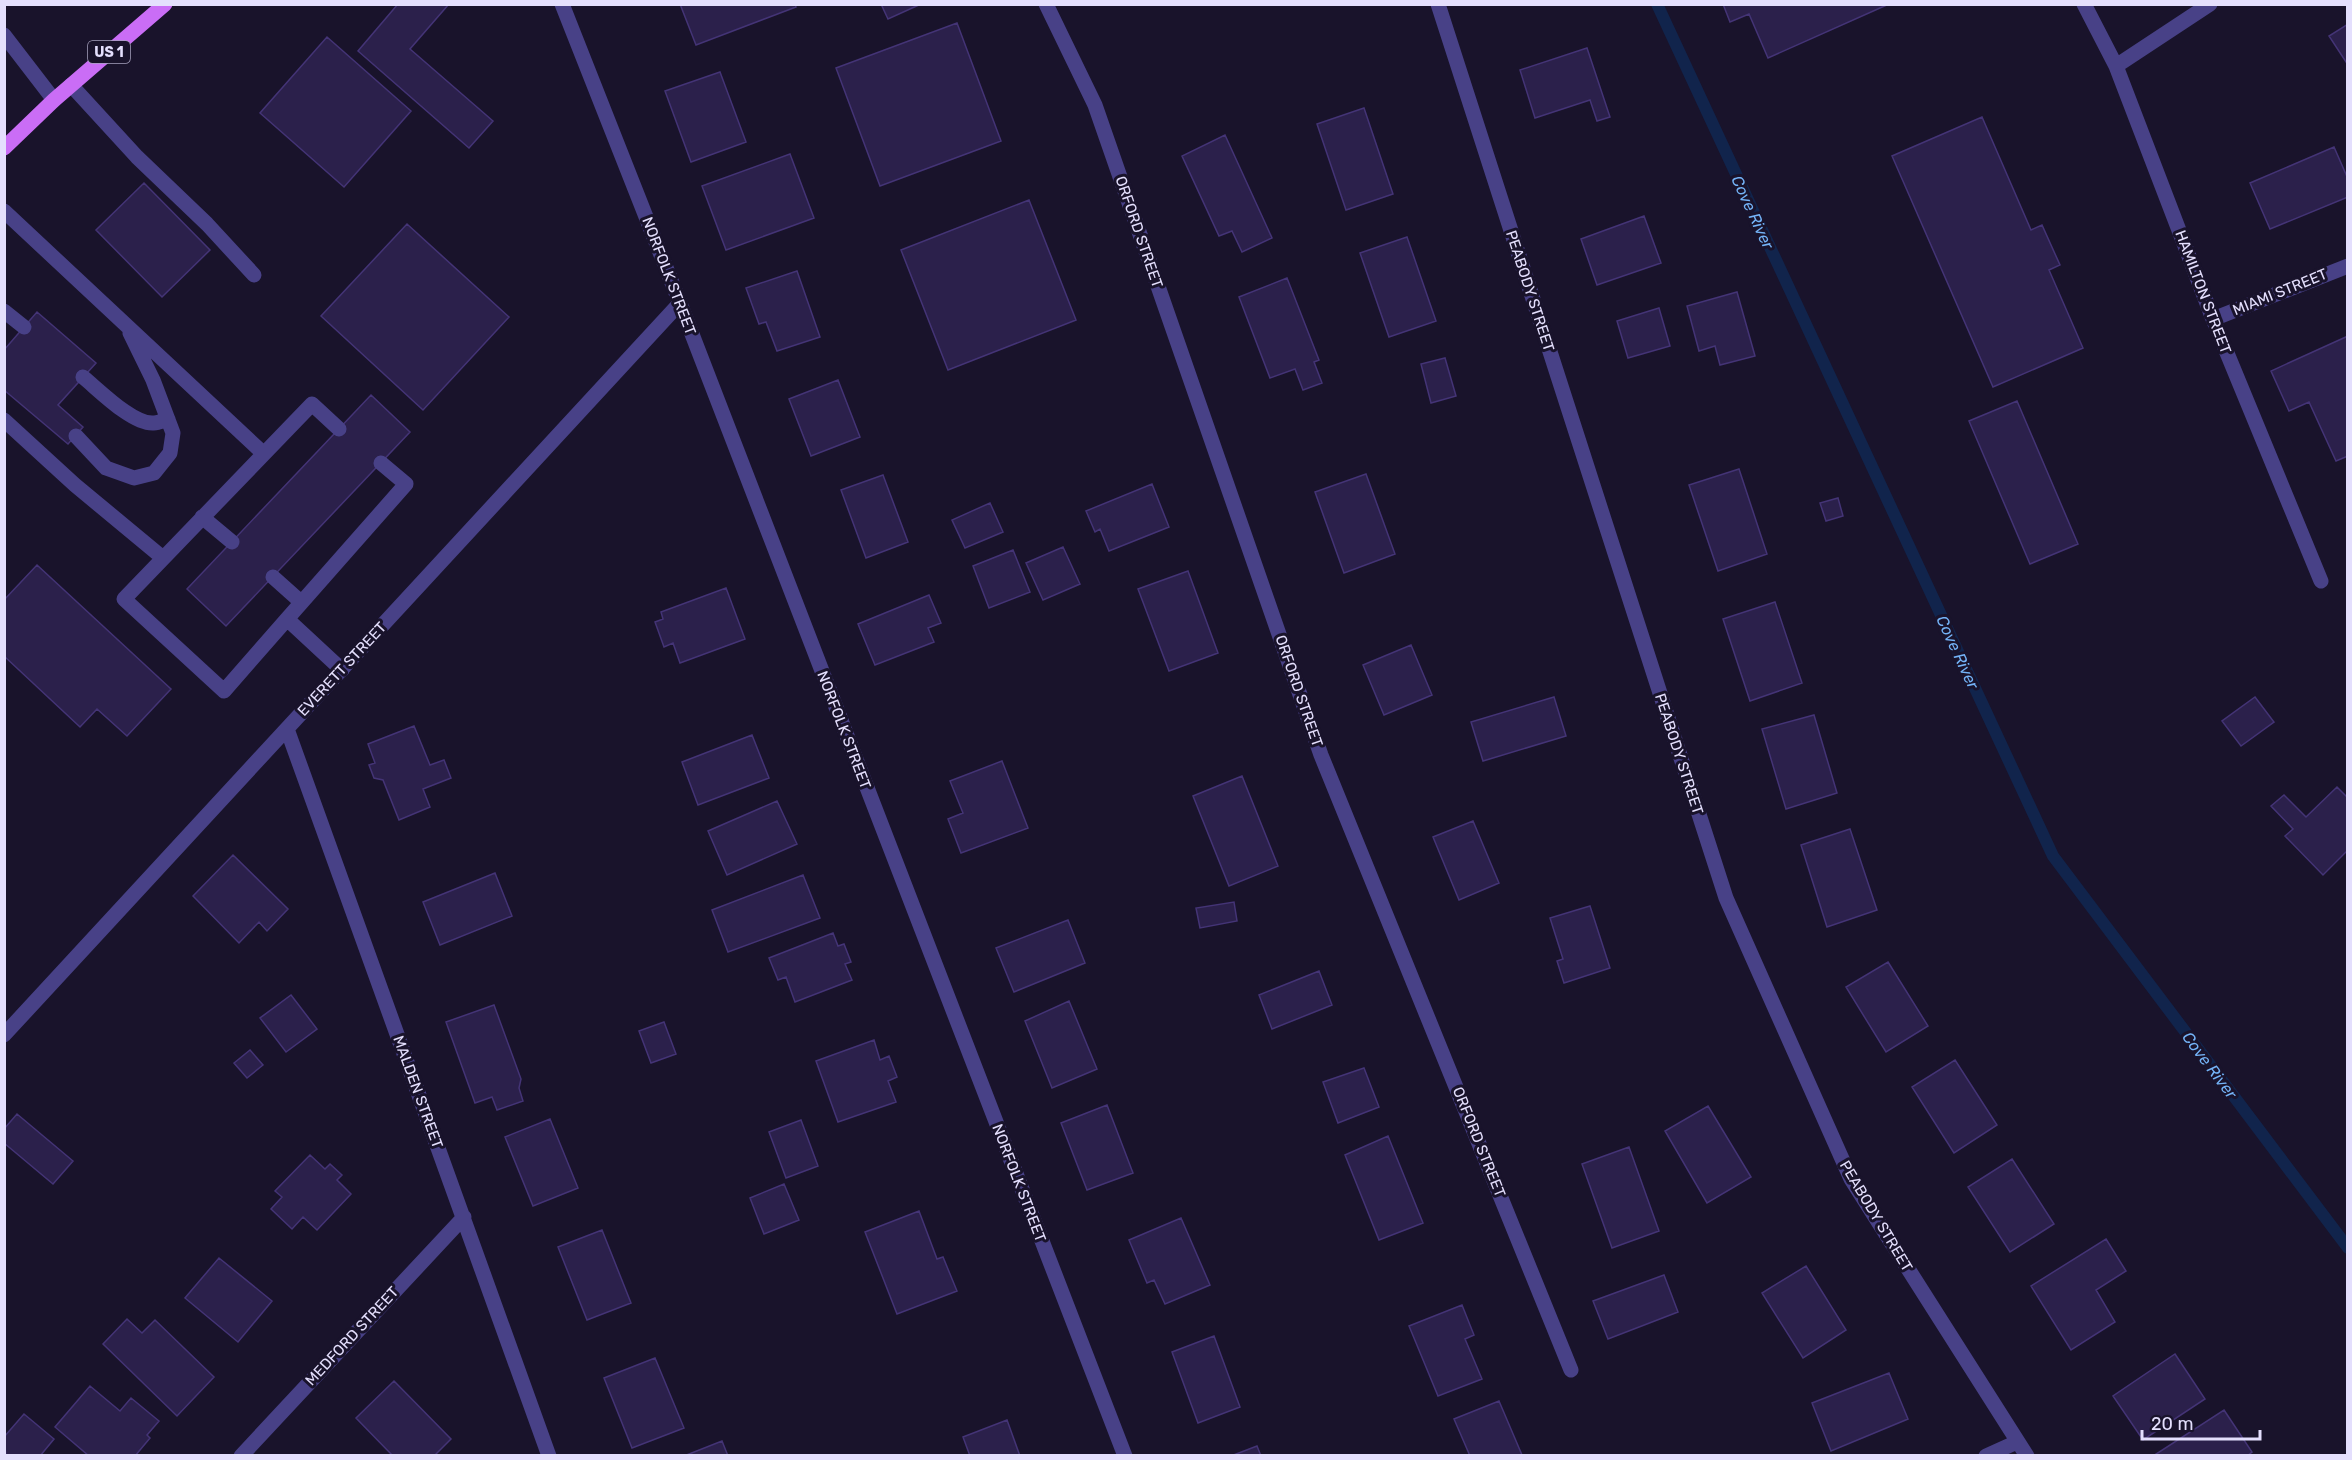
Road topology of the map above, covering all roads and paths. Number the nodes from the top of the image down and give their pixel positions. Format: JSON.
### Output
{"nodes":[{"id":1,"x":165,"y":4,"type":"edge"},
{"id":2,"x":562,"y":4,"type":"edge"},
{"id":3,"x":1046,"y":4,"type":"edge"},
{"id":4,"x":1438,"y":4,"type":"edge"},
{"id":5,"x":2084,"y":4,"type":"edge"},
{"id":6,"x":2210,"y":4,"type":"edge"},
{"id":7,"x":4,"y":35,"type":"edge"},
{"id":8,"x":2116,"y":66,"type":"junction"},
{"id":9,"x":71,"y":85,"type":"junction"},
{"id":10,"x":54,"y":100,"type":"junction"},
{"id":11,"x":4,"y":148,"type":"edge"},
{"id":12,"x":4,"y":211,"type":"edge"},
{"id":13,"x":2348,"y":266,"type":"edge"},
{"id":14,"x":254,"y":275,"type":"dead end"},
{"id":15,"x":680,"y":303,"type":"junction"},
{"id":16,"x":4,"y":311,"type":"edge"},
{"id":17,"x":2213,"y":319,"type":"junction"},
{"id":18,"x":126,"y":325,"type":"junction"},
{"id":19,"x":24,"y":327,"type":"dead end"},
{"id":20,"x":83,"y":377,"type":"dead end"},
{"id":21,"x":168,"y":419,"type":"junction"},
{"id":22,"x":4,"y":420,"type":"edge"},
{"id":23,"x":339,"y":429,"type":"dead end"},
{"id":24,"x":76,"y":436,"type":"dead end"},
{"id":25,"x":264,"y":454,"type":"junction"},
{"id":26,"x":381,"y":463,"type":"dead end"},
{"id":27,"x":202,"y":517,"type":"junction"},
{"id":28,"x":232,"y":542,"type":"dead end"},
{"id":29,"x":163,"y":558,"type":"junction"},
{"id":30,"x":273,"y":576,"type":"dead end"},
{"id":31,"x":2321,"y":581,"type":"dead end"},
{"id":32,"x":301,"y":602,"type":"junction"},
{"id":33,"x":287,"y":619,"type":"junction"},
{"id":34,"x":342,"y":670,"type":"junction"},
{"id":35,"x":287,"y":729,"type":"junction"},
{"id":36,"x":4,"y":1035,"type":"edge"},
{"id":37,"x":464,"y":1216,"type":"junction"},
{"id":38,"x":1571,"y":1370,"type":"dead end"},
{"id":39,"x":2017,"y":1442,"type":"junction"},
{"id":40,"x":240,"y":1455,"type":"edge"},
{"id":41,"x":549,"y":1455,"type":"edge"},
{"id":42,"x":1125,"y":1455,"type":"edge"},
{"id":43,"x":1986,"y":1455,"type":"edge"},
{"id":44,"x":2027,"y":1455,"type":"edge"}],
"edges":[{"from":1,"to":9,"type":"main road","number":"US 1"},
{"from":2,"to":15,"type":"street","name":"NORFOLK STREET"},
{"from":3,"to":38,"type":"street","name":"ORFORD STREET"},
{"from":4,"to":39,"type":"street","name":"PEABODY STREET"},
{"from":5,"to":8,"type":"street","name":"HAMILTON STREET"},
{"from":6,"to":8,"type":"street"},
{"from":7,"to":10,"type":"street"},
{"from":8,"to":17,"type":"street","name":"HAMILTON STREET"},
{"from":9,"to":10,"type":"main road","number":"US 1"},
{"from":9,"to":14,"type":"street"},
{"from":10,"to":11,"type":"main road","number":"US 1"},
{"from":12,"to":18,"type":"street"},
{"from":13,"to":17,"type":"street","name":"MIAMI STREET"},
{"from":15,"to":34,"type":"street","name":"EVERETT STREET"},
{"from":15,"to":42,"type":"street","name":"NORFOLK STREET"},
{"from":16,"to":19,"type":"street"},
{"from":17,"to":31,"type":"street","name":"HAMILTON STREET"},
{"from":18,"to":21,"type":"street"},
{"from":18,"to":25,"type":"street"},
{"from":20,"to":21,"type":"street"},
{"from":21,"to":24,"type":"street"},
{"from":22,"to":29,"type":"street"},
{"from":23,"to":25,"type":"street"},
{"from":25,"to":27,"type":"street"},
{"from":26,"to":32,"type":"street"},
{"from":27,"to":28,"type":"street"},
{"from":27,"to":29,"type":"street"},
{"from":29,"to":33,"type":"street"},
{"from":30,"to":32,"type":"street"},
{"from":32,"to":33,"type":"street"},
{"from":33,"to":34,"type":"street"},
{"from":34,"to":35,"type":"street","name":"EVERETT STREET"},
{"from":35,"to":36,"type":"street","name":"EVERETT STREET"},
{"from":35,"to":37,"type":"street","name":"MALDEN STREET"},
{"from":37,"to":40,"type":"street","name":"MEDFORD STREET"},
{"from":37,"to":41,"type":"street","name":"MALDEN STREET"},
{"from":39,"to":43,"type":"street"},
{"from":39,"to":44,"type":"street","name":"PEABODY STREET"}]}
